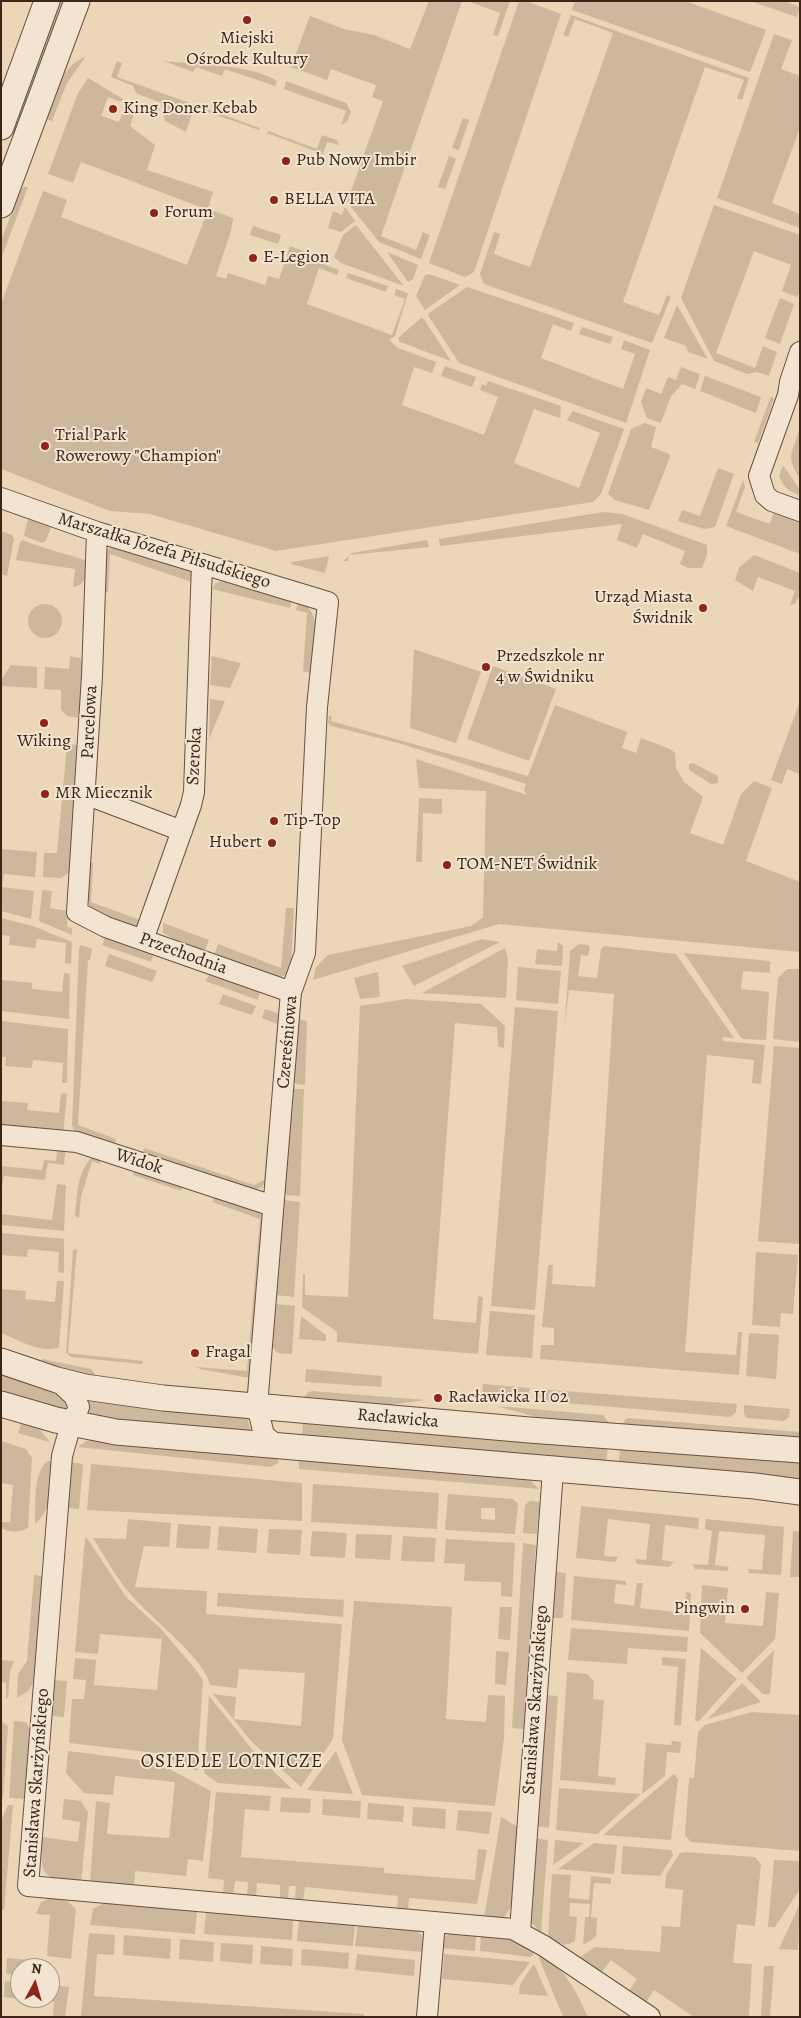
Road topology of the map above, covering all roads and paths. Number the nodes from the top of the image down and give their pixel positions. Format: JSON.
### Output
{"nodes":[{"id":1,"x":47,"y":1,"type":"edge"},
{"id":2,"x":77,"y":1,"type":"edge"},
{"id":3,"x":1,"y":127,"type":"edge"},
{"id":4,"x":1,"y":205,"type":"edge"},
{"id":5,"x":800,"y":352,"type":"edge"},
{"id":6,"x":1,"y":498,"type":"edge"},
{"id":7,"x":800,"y":511,"type":"edge"},
{"id":8,"x":97,"y":532,"type":"junction"},
{"id":9,"x":202,"y":564,"type":"junction"},
{"id":10,"x":328,"y":602,"type":"joint"},
{"id":11,"x":86,"y":794,"type":"junction"},
{"id":12,"x":182,"y":830,"type":"junction"},
{"id":13,"x":77,"y":912,"type":"joint"},
{"id":14,"x":143,"y":940,"type":"junction"},
{"id":15,"x":291,"y":992,"type":"junction"},
{"id":16,"x":1,"y":1135,"type":"edge"},
{"id":17,"x":273,"y":1206,"type":"junction"},
{"id":18,"x":1,"y":1360,"type":"edge"},
{"id":19,"x":57,"y":1380,"type":"junction"},
{"id":20,"x":1,"y":1404,"type":"edge"},
{"id":21,"x":257,"y":1406,"type":"junction"},
{"id":22,"x":71,"y":1424,"type":"junction"},
{"id":23,"x":279,"y":1447,"type":"junction"},
{"id":24,"x":800,"y":1450,"type":"edge"},
{"id":25,"x":553,"y":1470,"type":"junction"},
{"id":26,"x":800,"y":1492,"type":"edge"},
{"id":27,"x":435,"y":1922,"type":"junction"},
{"id":28,"x":520,"y":1931,"type":"junction"},
{"id":29,"x":427,"y":2017,"type":"edge"},
{"id":30,"x":650,"y":2017,"type":"edge"}],
"edges":[{"from":1,"to":3,"type":"street"},
{"from":2,"to":4,"type":"street"},
{"from":5,"to":7,"type":"street"},
{"from":6,"to":8,"type":"street","name":"Marszałka Józefa Piłsudskiego"},
{"from":8,"to":9,"type":"street","name":"Marszałka Józefa Piłsudskiego"},
{"from":8,"to":11,"type":"street","name":"Parcelowa"},
{"from":9,"to":10,"type":"street","name":"Marszałka Józefa Piłsudskiego"},
{"from":9,"to":12,"type":"street","name":"Szeroka"},
{"from":10,"to":15,"type":"street","name":"Czereśniowa"},
{"from":11,"to":12,"type":"street"},
{"from":11,"to":13,"type":"street","name":"Parcelowa"},
{"from":12,"to":14,"type":"street","name":"Szeroka"},
{"from":13,"to":14,"type":"street","name":"Przechodnia"},
{"from":14,"to":15,"type":"street","name":"Przechodnia"},
{"from":15,"to":17,"type":"street","name":"Czereśniowa"},
{"from":16,"to":17,"type":"street","name":"Widok"},
{"from":17,"to":21,"type":"street","name":"Czereśniowa"},
{"from":18,"to":19,"type":"street","name":"Racławicka"},
{"from":19,"to":21,"type":"street","name":"Racławicka"},
{"from":19,"to":22,"type":"street","name":"Stanisława Skarżyńskiego"},
{"from":20,"to":22,"type":"street"},
{"from":21,"to":23,"type":"street","name":"Czereśniowa"},
{"from":21,"to":24,"type":"street","name":"Racławicka"},
{"from":22,"to":23,"type":"street"},
{"from":22,"to":27,"type":"street","name":"Stanisława Skarżyńskiego"},
{"from":23,"to":25,"type":"street"},
{"from":25,"to":26,"type":"street"},
{"from":25,"to":28,"type":"street","name":"Stanisława Skarżyńskiego"},
{"from":27,"to":28,"type":"street","name":"Stanisława Skarżyńskiego"},
{"from":27,"to":29,"type":"street"},
{"from":28,"to":30,"type":"street","name":"Stanisława Skarżyńskiego"}]}
